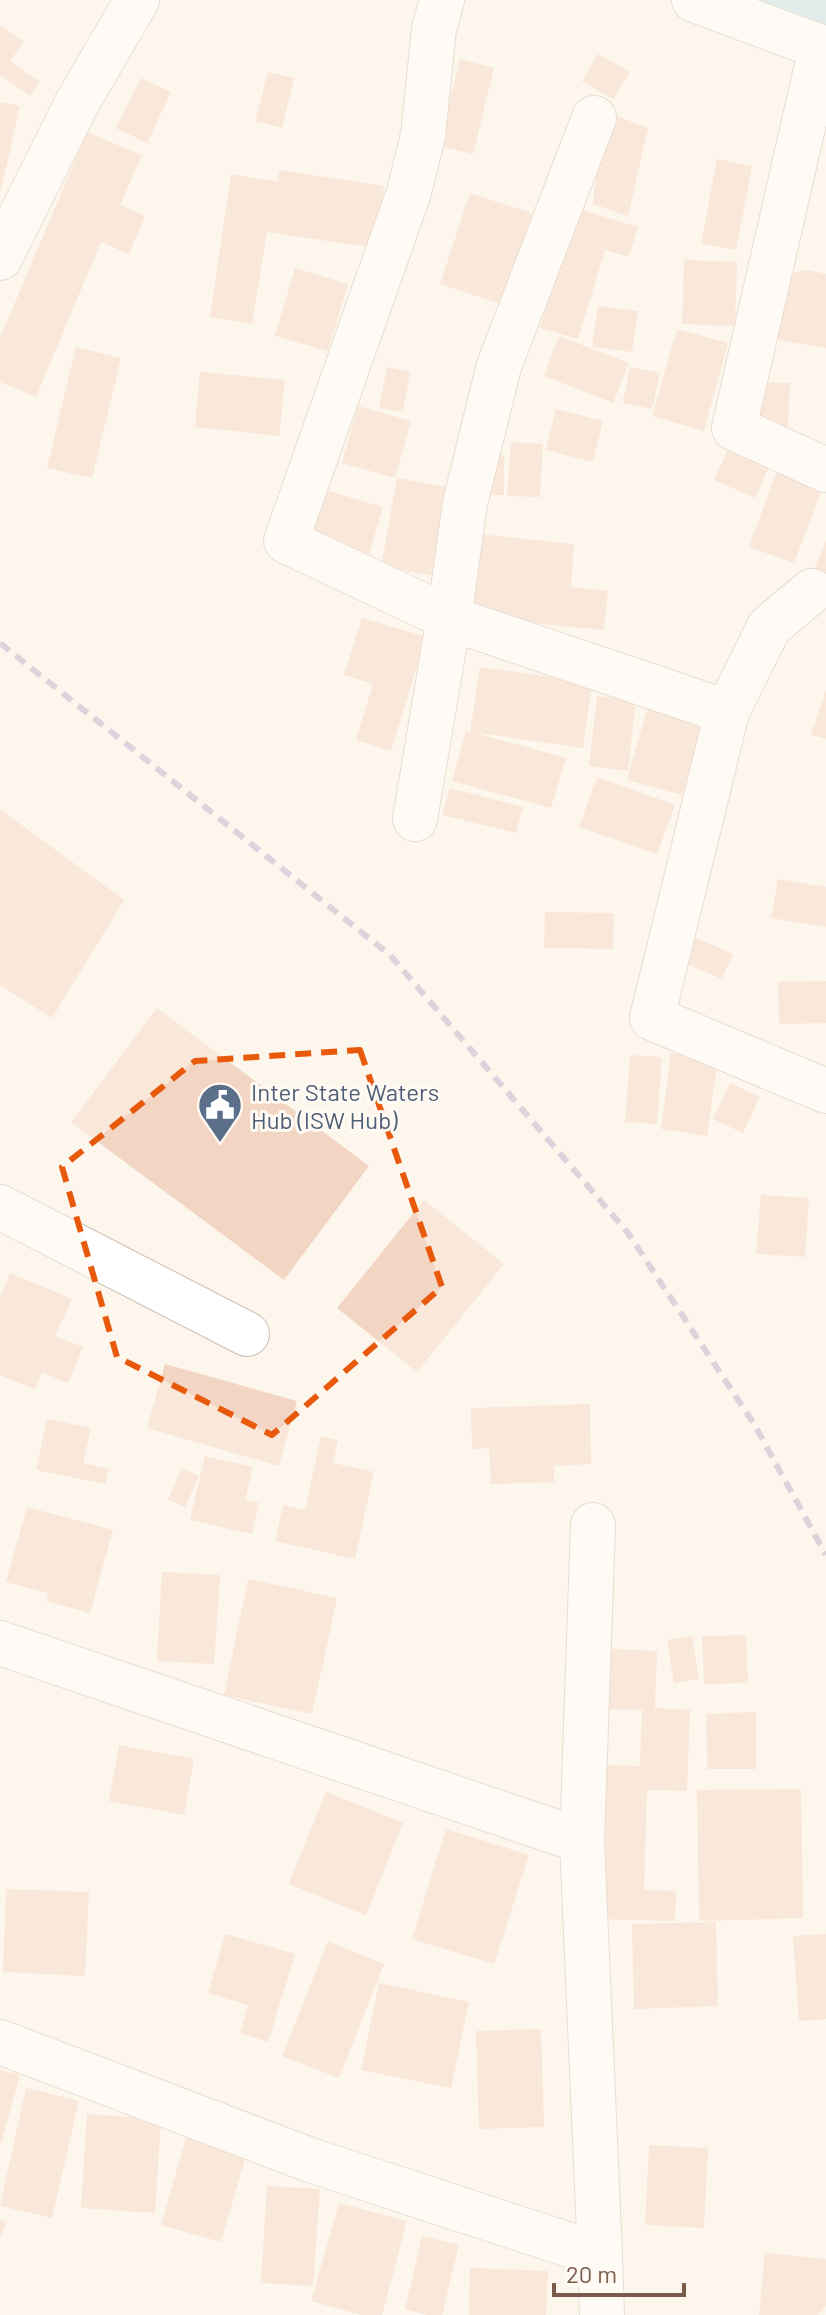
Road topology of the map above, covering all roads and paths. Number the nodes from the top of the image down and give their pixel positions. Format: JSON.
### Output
{"nodes":[{"id":1,"x":137,"y":0,"type":"edge"},
{"id":2,"x":442,"y":0,"type":"edge"},
{"id":3,"x":694,"y":0,"type":"edge"},
{"id":4,"x":823,"y":49,"type":"edge"},
{"id":5,"x":594,"y":118,"type":"dead end"},
{"id":6,"x":0,"y":258,"type":"edge"},
{"id":7,"x":826,"y":470,"type":"edge"},
{"id":8,"x":821,"y":580,"type":"edge"},
{"id":9,"x":449,"y":618,"type":"junction"},
{"id":10,"x":727,"y":712,"type":"junction"},
{"id":11,"x":415,"y":819,"type":"dead end"},
{"id":12,"x":826,"y":1091,"type":"edge"},
{"id":13,"x":0,"y":1207,"type":"edge"},
{"id":14,"x":247,"y":1334,"type":"dead end"},
{"id":15,"x":593,"y":1525,"type":"dead end"},
{"id":16,"x":0,"y":1643,"type":"edge"},
{"id":17,"x":582,"y":1841,"type":"junction"},
{"id":18,"x":0,"y":2042,"type":"edge"},
{"id":19,"x":600,"y":2255,"type":"junction"},
{"id":20,"x":602,"y":2315,"type":"edge"}],
"edges":[{"from":1,"to":6,"type":"street"},
{"from":2,"to":9,"type":"street"},
{"from":3,"to":4,"type":"street"},
{"from":4,"to":7,"type":"street"},
{"from":5,"to":9,"type":"street"},
{"from":8,"to":10,"type":"street"},
{"from":9,"to":10,"type":"street"},
{"from":9,"to":11,"type":"street"},
{"from":10,"to":12,"type":"street"},
{"from":13,"to":14,"type":"street"},
{"from":15,"to":17,"type":"street"},
{"from":16,"to":17,"type":"street"},
{"from":17,"to":19,"type":"street"},
{"from":18,"to":19,"type":"street"},
{"from":19,"to":20,"type":"street"}]}
